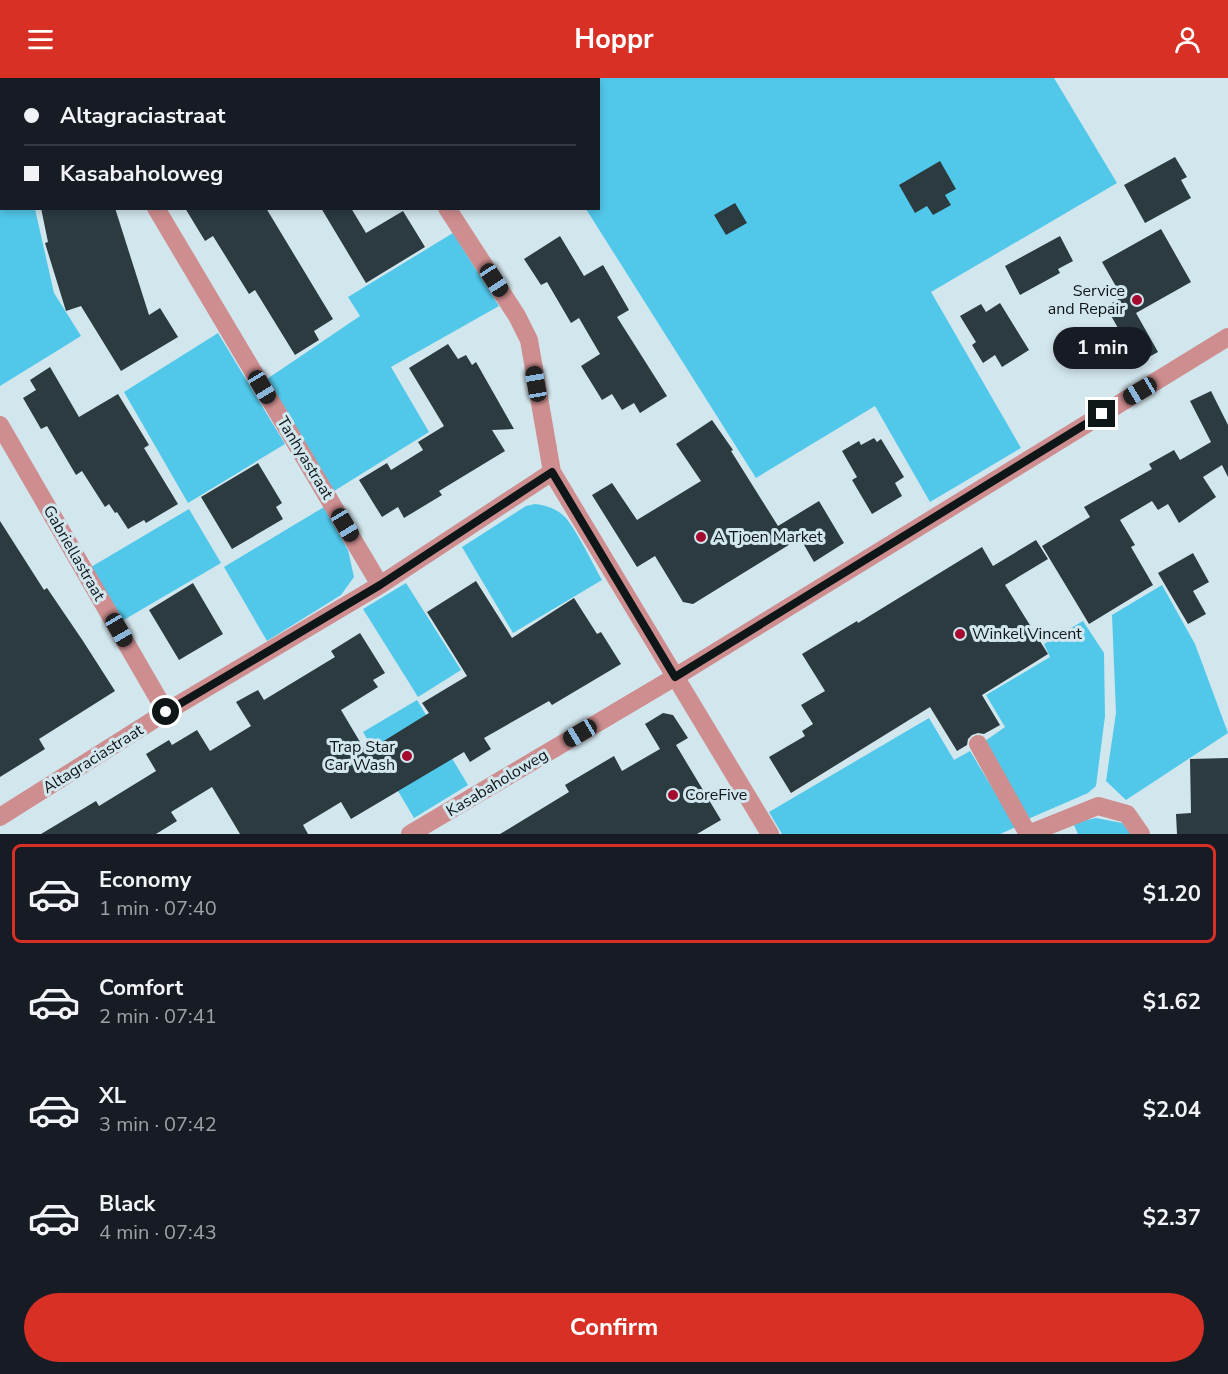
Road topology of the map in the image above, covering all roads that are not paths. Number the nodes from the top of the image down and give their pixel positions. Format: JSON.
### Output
{"nodes":[{"id":1,"x":157,"y":210,"type":"edge"},
{"id":2,"x":448,"y":210,"type":"edge"},
{"id":3,"x":1228,"y":337,"type":"edge"},
{"id":4,"x":0,"y":425,"type":"edge"},
{"id":5,"x":552,"y":472,"type":"junction"},
{"id":6,"x":380,"y":585,"type":"junction"},
{"id":7,"x":675,"y":677,"type":"junction"},
{"id":8,"x":166,"y":712,"type":"junction"},
{"id":9,"x":978,"y":744,"type":"dead end"},
{"id":10,"x":0,"y":817,"type":"edge"},
{"id":11,"x":410,"y":834,"type":"edge"},
{"id":12,"x":770,"y":834,"type":"edge"},
{"id":13,"x":1028,"y":834,"type":"edge"},
{"id":14,"x":1141,"y":834,"type":"edge"}],
"edges":[{"from":1,"to":6,"type":"street","name":"Tanhyastraat"},
{"from":2,"to":5,"type":"street"},
{"from":3,"to":7,"type":"street","name":"Kasabaholoweg"},
{"from":4,"to":8,"type":"street","name":"Gabriellastraat"},
{"from":5,"to":6,"type":"street","name":"Altagraciastraat"},
{"from":5,"to":7,"type":"street"},
{"from":6,"to":8,"type":"street","name":"Altagraciastraat"},
{"from":7,"to":11,"type":"street","name":"Kasabaholoweg"},
{"from":7,"to":12,"type":"street"},
{"from":8,"to":10,"type":"street","name":"Altagraciastraat"},
{"from":9,"to":13,"type":"street"},
{"from":13,"to":14,"type":"street"}]}
